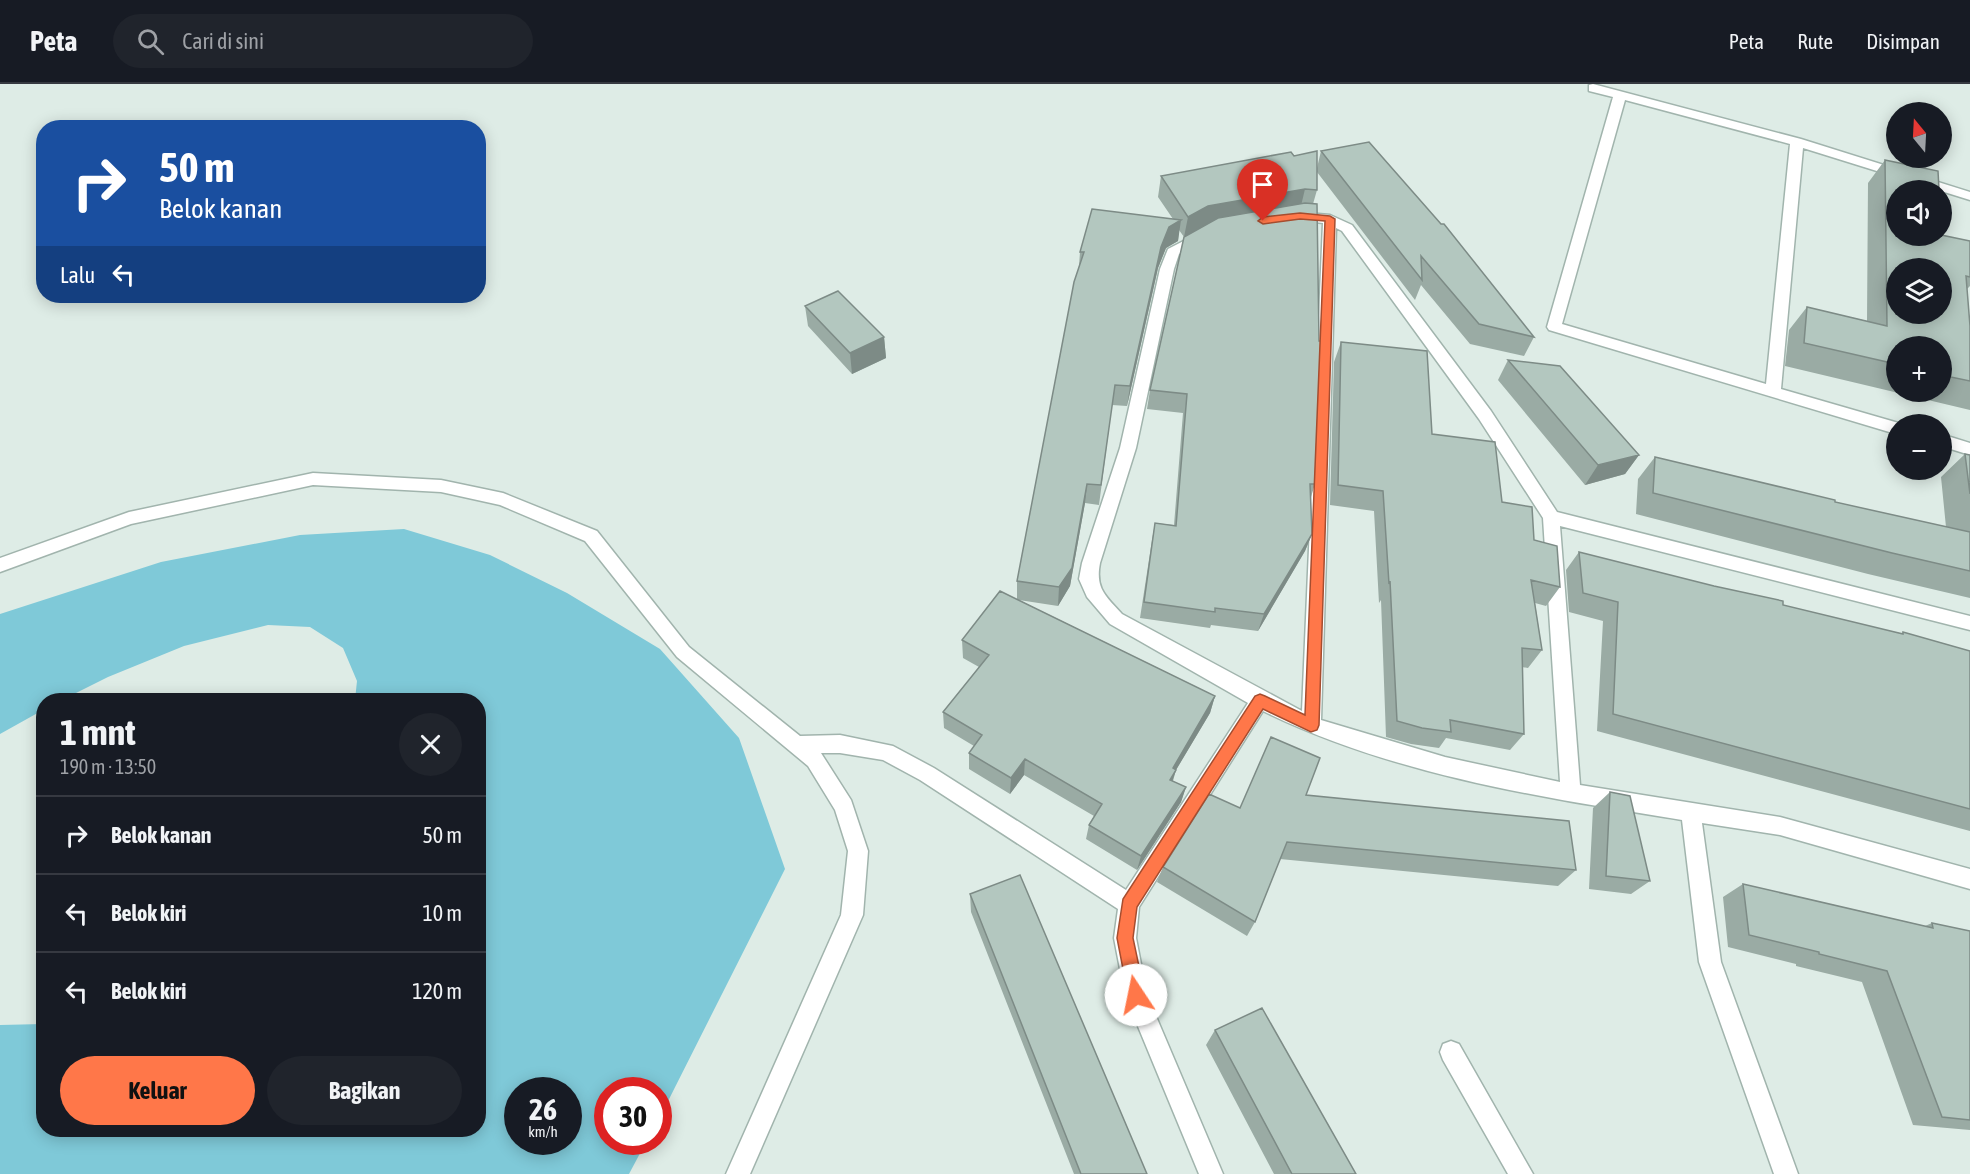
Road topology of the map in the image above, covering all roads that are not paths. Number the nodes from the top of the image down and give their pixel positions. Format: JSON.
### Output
{"nodes":[{"id":1,"x":1593,"y":88,"type":"dead end"},
{"id":2,"x":1620,"y":95,"type":"junction"},
{"id":3,"x":1797,"y":142,"type":"junction"},
{"id":4,"x":1970,"y":196,"type":"edge"},
{"id":5,"x":1282,"y":218,"type":"edge"},
{"id":6,"x":1330,"y":219,"type":"junction"},
{"id":7,"x":1220,"y":230,"type":"edge"},
{"id":8,"x":1773,"y":393,"type":"junction"},
{"id":9,"x":1886,"y":425,"type":"edge"},
{"id":10,"x":1952,"y":443,"type":"edge"},
{"id":11,"x":1970,"y":449,"type":"edge"},
{"id":12,"x":1551,"y":517,"type":"junction"},
{"id":13,"x":0,"y":565,"type":"edge"},
{"id":14,"x":1970,"y":623,"type":"edge"},
{"id":15,"x":1260,"y":700,"type":"junction"},
{"id":16,"x":1311,"y":725,"type":"junction"},
{"id":17,"x":796,"y":745,"type":"junction"},
{"id":18,"x":1571,"y":793,"type":"junction"},
{"id":19,"x":1691,"y":812,"type":"junction"},
{"id":20,"x":1970,"y":879,"type":"edge"},
{"id":21,"x":1129,"y":904,"type":"junction"},
{"id":22,"x":1451,"y":1052,"type":"dead end"},
{"id":23,"x":738,"y":1174,"type":"edge"},
{"id":24,"x":1211,"y":1174,"type":"edge"},
{"id":25,"x":1521,"y":1174,"type":"edge"},
{"id":26,"x":1786,"y":1174,"type":"edge"}],
"edges":[{"from":1,"to":2,"type":"street"},
{"from":2,"to":3,"type":"street"},
{"from":2,"to":8,"type":"street"},
{"from":3,"to":4,"type":"street"},
{"from":3,"to":8,"type":"street"},
{"from":5,"to":6,"type":"street"},
{"from":6,"to":12,"type":"street"},
{"from":6,"to":16,"type":"street"},
{"from":7,"to":15,"type":"street"},
{"from":8,"to":9,"type":"street"},
{"from":10,"to":11,"type":"street"},
{"from":12,"to":14,"type":"street"},
{"from":12,"to":18,"type":"street"},
{"from":13,"to":17,"type":"street"},
{"from":15,"to":16,"type":"street"},
{"from":15,"to":21,"type":"street"},
{"from":16,"to":18,"type":"street"},
{"from":17,"to":21,"type":"street"},
{"from":17,"to":23,"type":"street"},
{"from":18,"to":19,"type":"street"},
{"from":19,"to":20,"type":"street"},
{"from":19,"to":26,"type":"street"},
{"from":21,"to":24,"type":"street"},
{"from":22,"to":25,"type":"street"}]}
